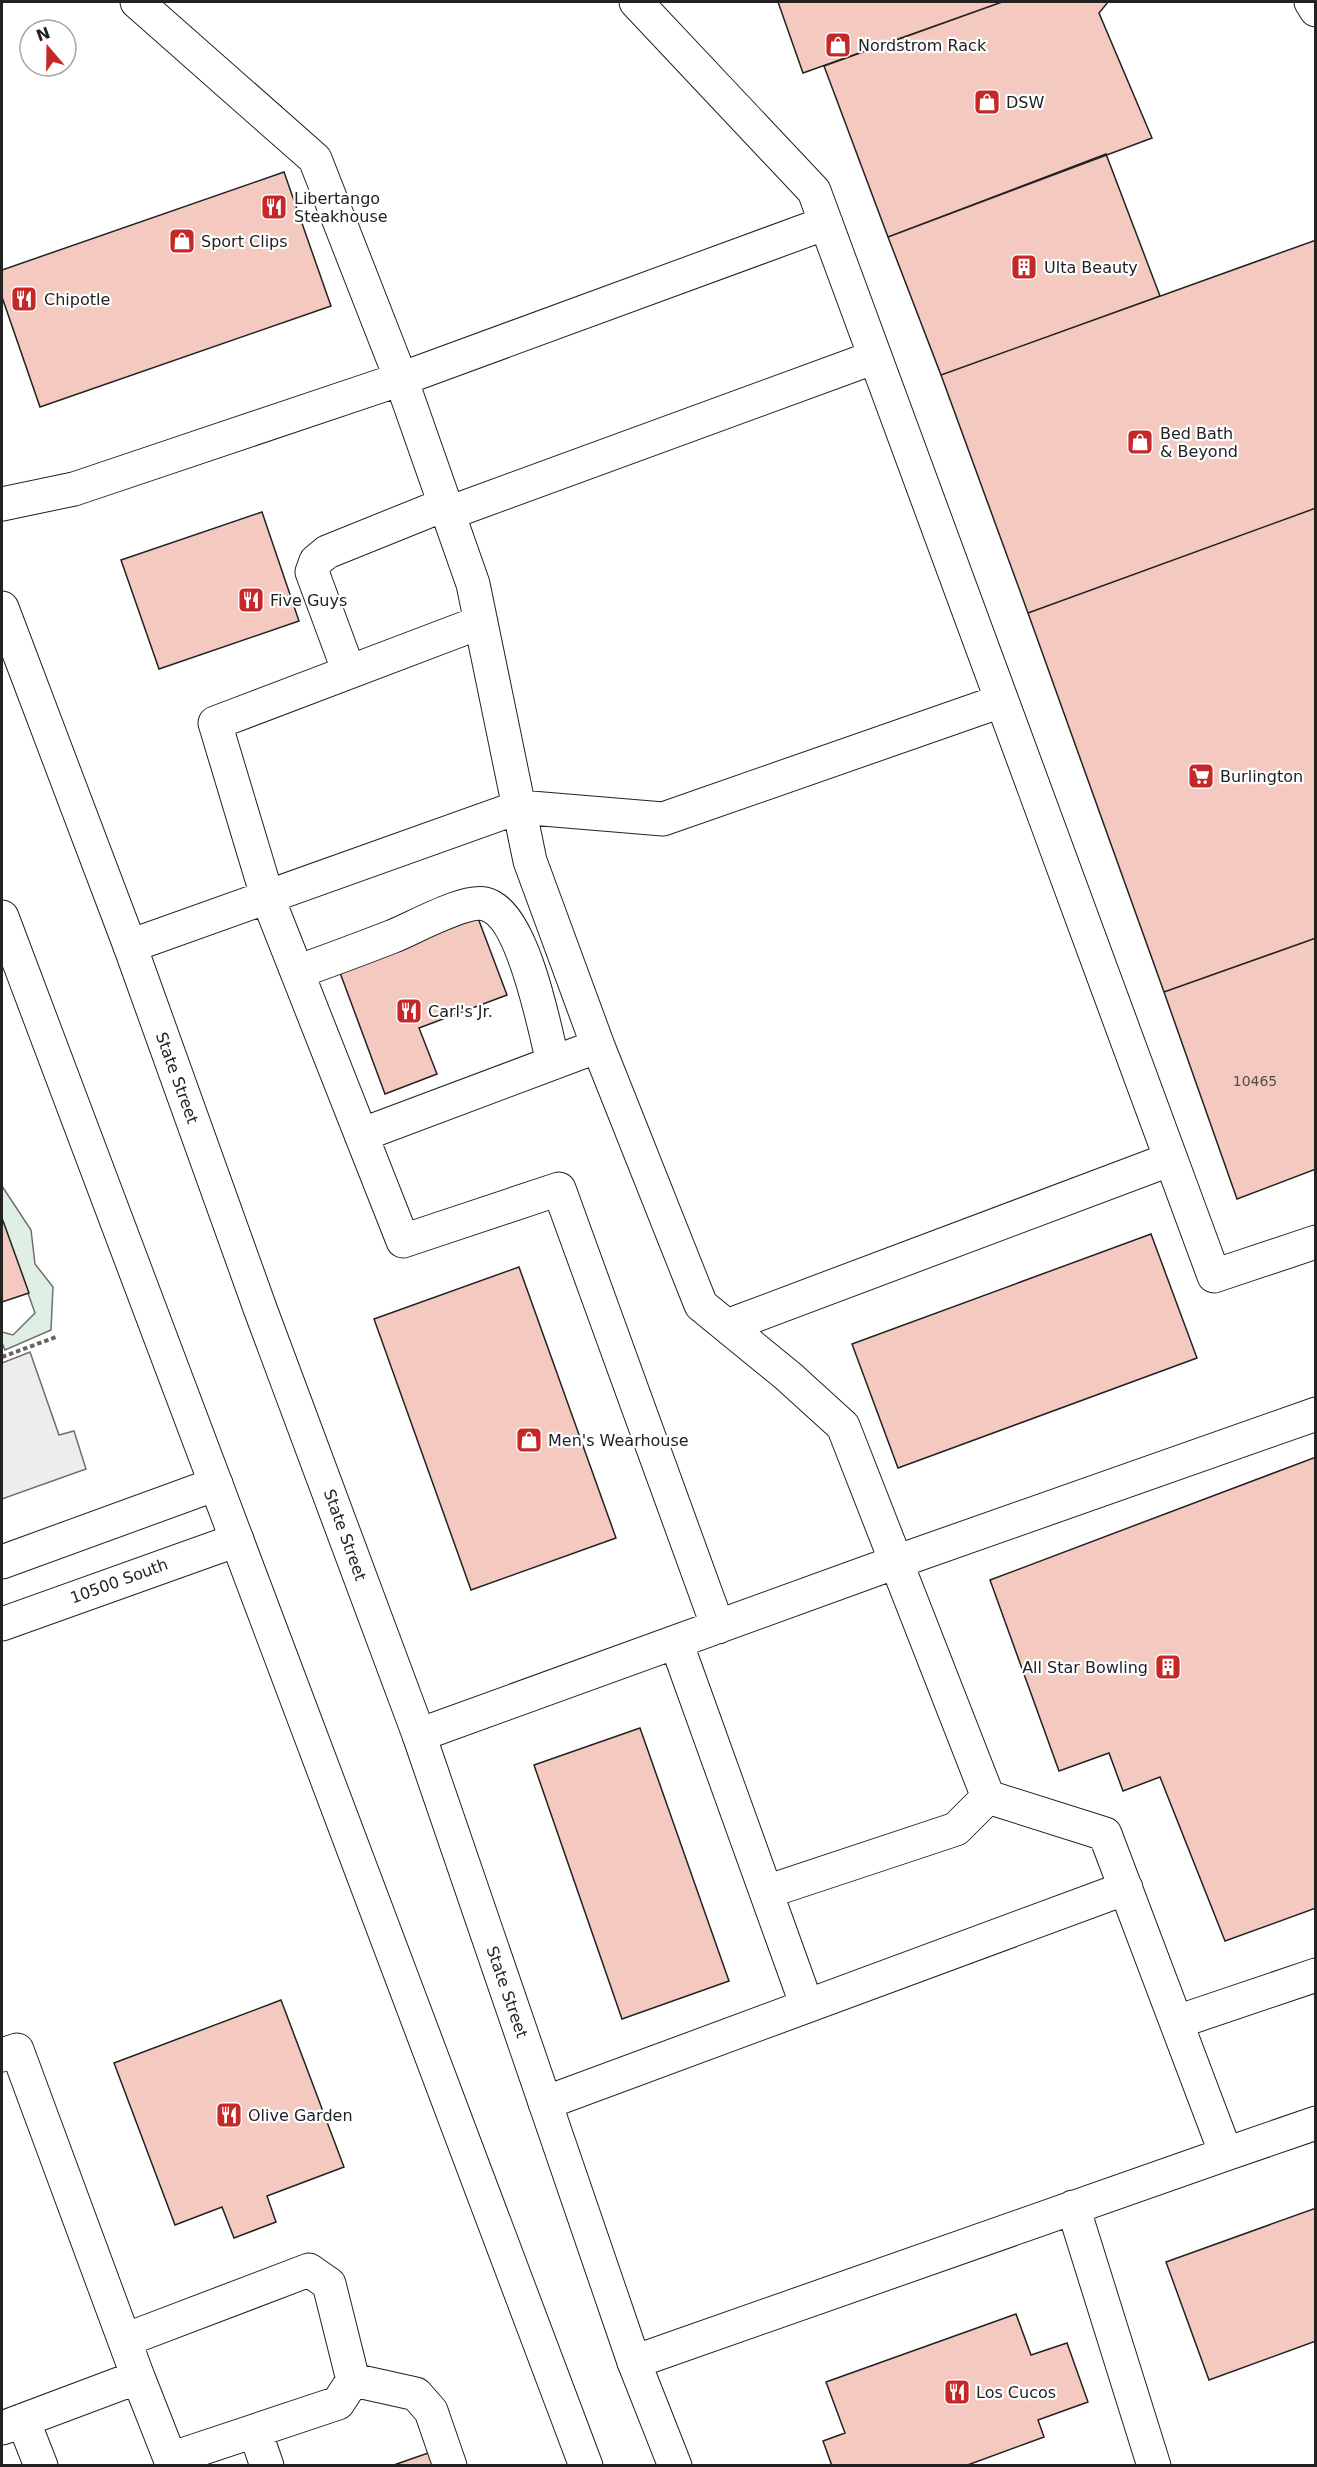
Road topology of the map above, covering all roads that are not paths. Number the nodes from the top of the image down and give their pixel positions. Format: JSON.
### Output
{"nodes":[{"id":1,"x":137,"y":2,"type":"edge"},
{"id":2,"x":636,"y":2,"type":"edge"},
{"id":3,"x":1311,"y":2,"type":"edge"},
{"id":4,"x":1316,"y":10,"type":"edge"},
{"id":5,"x":826,"y":223,"type":"junction"},
{"id":6,"x":875,"y":357,"type":"junction"},
{"id":7,"x":401,"y":379,"type":"junction"},
{"id":8,"x":2,"y":504,"type":"edge"},
{"id":9,"x":448,"y":508,"type":"junction"},
{"id":10,"x":2,"y":608,"type":"edge"},
{"id":11,"x":481,"y":622,"type":"junction"},
{"id":12,"x":349,"y":672,"type":"junction"},
{"id":13,"x":1001,"y":700,"type":"junction"},
{"id":14,"x":519,"y":807,"type":"junction"},
{"id":15,"x":267,"y":896,"type":"junction"},
{"id":16,"x":2,"y":917,"type":"edge"},
{"id":17,"x":130,"y":946,"type":"junction"},
{"id":18,"x":297,"y":972,"type":"junction"},
{"id":19,"x":598,"y":1046,"type":"junction"},
{"id":20,"x":553,"y":1063,"type":"junction"},
{"id":21,"x":361,"y":1135,"type":"junction"},
{"id":22,"x":1171,"y":1159,"type":"junction"},
{"id":23,"x":1316,"y":1242,"type":"edge"},
{"id":24,"x":727,"y":1326,"type":"junction"},
{"id":25,"x":1316,"y":1414,"type":"edge"},
{"id":26,"x":216,"y":1485,"type":"junction"},
{"id":27,"x":237,"y":1540,"type":"junction"},
{"id":28,"x":2,"y":1562,"type":"edge"},
{"id":29,"x":896,"y":1562,"type":"junction"},
{"id":30,"x":2,"y":1623,"type":"edge"},
{"id":31,"x":718,"y":1627,"type":"junction"},
{"id":32,"x":676,"y":1642,"type":"junction"},
{"id":33,"x":419,"y":1735,"type":"junction"},
{"id":34,"x":988,"y":1797,"type":"junction"},
{"id":35,"x":1126,"y":1888,"type":"junction"},
{"id":36,"x":766,"y":1892,"type":"junction"},
{"id":37,"x":1316,"y":1975,"type":"edge"},
{"id":38,"x":807,"y":2006,"type":"junction"},
{"id":39,"x":1177,"y":2022,"type":"junction"},
{"id":40,"x":2,"y":2055,"type":"edge"},
{"id":41,"x":545,"y":2103,"type":"junction"},
{"id":42,"x":1316,"y":2123,"type":"edge"},
{"id":43,"x":1227,"y":2154,"type":"junction"},
{"id":44,"x":1073,"y":2207,"type":"junction"},
{"id":45,"x":125,"y":2340,"type":"junction"},
{"id":46,"x":634,"y":2362,"type":"junction"},
{"id":47,"x":138,"y":2377,"type":"junction"},
{"id":48,"x":353,"y":2380,"type":"junction"},
{"id":49,"x":12,"y":2424,"type":"edge"},
{"id":50,"x":255,"y":2431,"type":"junction"},
{"id":51,"x":171,"y":2462,"type":"edge"},
{"id":52,"x":41,"y":2466,"type":"edge"},
{"id":53,"x":267,"y":2466,"type":"edge"},
{"id":54,"x":450,"y":2466,"type":"edge"},
{"id":55,"x":586,"y":2466,"type":"edge"},
{"id":56,"x":675,"y":2466,"type":"edge"},
{"id":57,"x":1154,"y":2466,"type":"edge"}],
"edges":[{"from":1,"to":7,"type":"main road"},
{"from":2,"to":5,"type":"main road"},
{"from":3,"to":4,"type":"main road"},
{"from":5,"to":6,"type":"main road"},
{"from":5,"to":7,"type":"main road"},
{"from":6,"to":9,"type":"main road"},
{"from":6,"to":13,"type":"main road"},
{"from":7,"to":8,"type":"main road"},
{"from":7,"to":9,"type":"main road"},
{"from":9,"to":11,"type":"main road"},
{"from":9,"to":12,"type":"main road"},
{"from":10,"to":17,"type":"main road","name":"State Street"},
{"from":11,"to":12,"type":"main road"},
{"from":11,"to":14,"type":"main road"},
{"from":12,"to":15,"type":"main road"},
{"from":13,"to":14,"type":"main road"},
{"from":13,"to":22,"type":"main road"},
{"from":14,"to":15,"type":"main road"},
{"from":14,"to":19,"type":"main road"},
{"from":15,"to":17,"type":"main road"},
{"from":15,"to":18,"type":"main road"},
{"from":16,"to":26,"type":"main road"},
{"from":17,"to":33,"type":"main road","name":"State Street"},
{"from":18,"to":20,"type":"main road"},
{"from":18,"to":21,"type":"main road"},
{"from":19,"to":20,"type":"main road"},
{"from":19,"to":24,"type":"main road"},
{"from":20,"to":21,"type":"main road"},
{"from":21,"to":31,"type":"main road"},
{"from":22,"to":23,"type":"main road"},
{"from":22,"to":24,"type":"main road"},
{"from":24,"to":29,"type":"main road"},
{"from":25,"to":29,"type":"main road"},
{"from":26,"to":27,"type":"main road"},
{"from":26,"to":28,"type":"main road"},
{"from":27,"to":30,"type":"main road","name":"10500 South"},
{"from":27,"to":55,"type":"main road"},
{"from":29,"to":31,"type":"main road"},
{"from":29,"to":34,"type":"main road"},
{"from":31,"to":32,"type":"main road"},
{"from":32,"to":33,"type":"main road"},
{"from":32,"to":36,"type":"main road"},
{"from":33,"to":41,"type":"main road","name":"State Street"},
{"from":34,"to":35,"type":"main road"},
{"from":34,"to":36,"type":"main road"},
{"from":35,"to":38,"type":"main road"},
{"from":35,"to":39,"type":"main road"},
{"from":36,"to":38,"type":"main road"},
{"from":37,"to":39,"type":"main road"},
{"from":38,"to":41,"type":"main road"},
{"from":39,"to":43,"type":"main road"},
{"from":40,"to":45,"type":"main road"},
{"from":41,"to":46,"type":"main road","name":"State Street"},
{"from":42,"to":43,"type":"main road"},
{"from":43,"to":44,"type":"main road"},
{"from":44,"to":46,"type":"main road"},
{"from":44,"to":57,"type":"main road"},
{"from":45,"to":47,"type":"main road"},
{"from":45,"to":48,"type":"main road"},
{"from":46,"to":56,"type":"main road","name":"State Street"},
{"from":47,"to":49,"type":"main road"},
{"from":47,"to":51,"type":"main road"},
{"from":48,"to":50,"type":"main road"},
{"from":48,"to":54,"type":"main road"},
{"from":49,"to":52,"type":"main road"},
{"from":50,"to":51,"type":"main road"},
{"from":50,"to":53,"type":"main road"}]}
